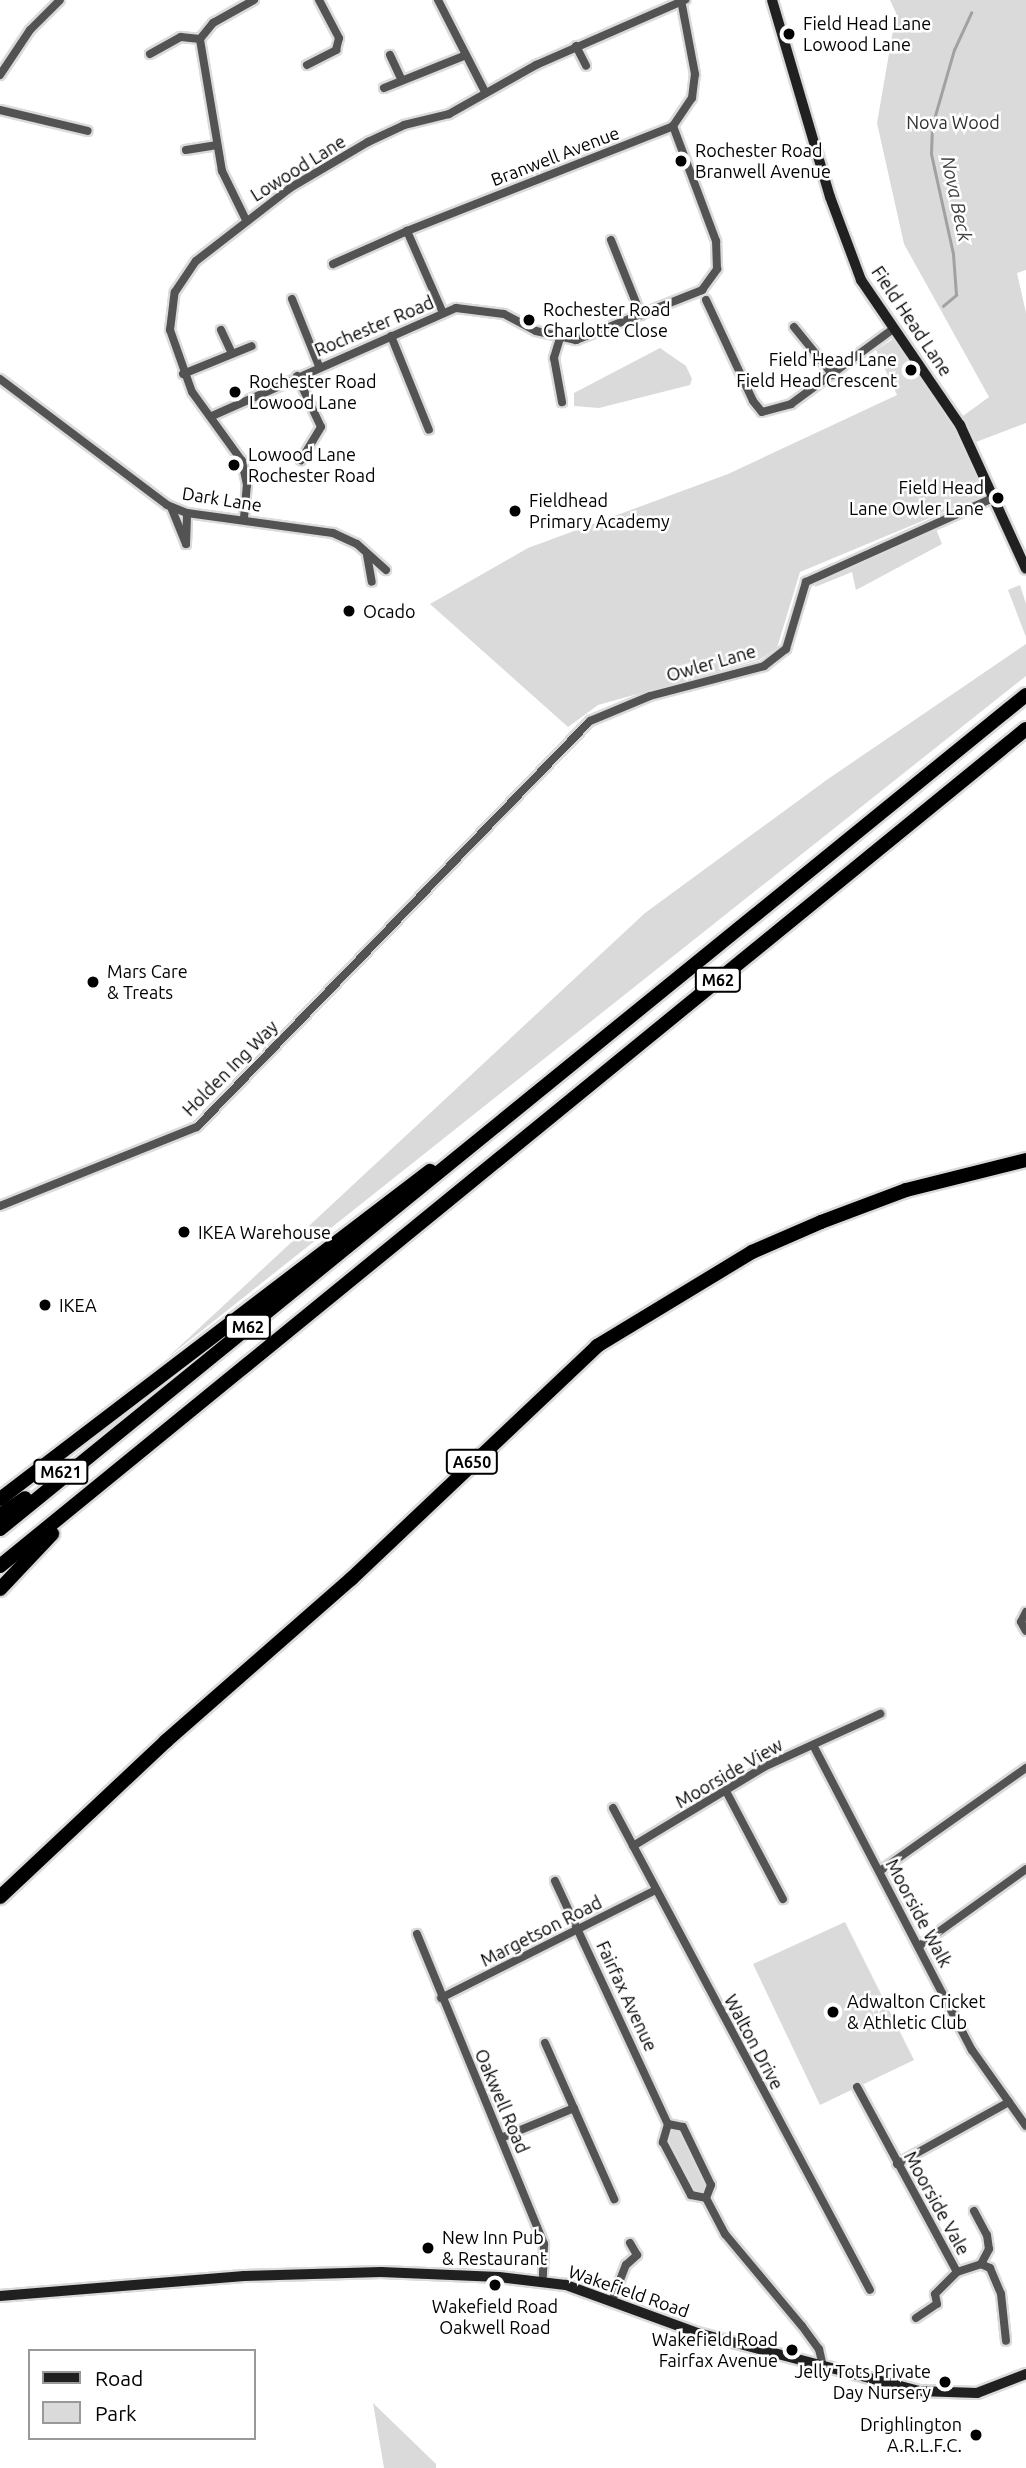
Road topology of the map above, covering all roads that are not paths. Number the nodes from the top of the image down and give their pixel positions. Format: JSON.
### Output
{"nodes":[{"id":1,"x":60,"y":0,"type":"edge"},
{"id":2,"x":254,"y":0,"type":"edge"},
{"id":3,"x":319,"y":0,"type":"edge"},
{"id":4,"x":438,"y":0,"type":"edge"},
{"id":5,"x":682,"y":0,"type":"edge"},
{"id":6,"x":772,"y":0,"type":"edge"},
{"id":7,"x":200,"y":39,"type":"junction"},
{"id":8,"x":576,"y":46,"type":"junction"},
{"id":9,"x":149,"y":54,"type":"dead end"},
{"id":10,"x":390,"y":55,"type":"dead end"},
{"id":11,"x":466,"y":55,"type":"junction"},
{"id":12,"x":307,"y":65,"type":"dead end"},
{"id":13,"x":586,"y":66,"type":"dead end"},
{"id":14,"x":0,"y":75,"type":"edge"},
{"id":15,"x":401,"y":79,"type":"junction"},
{"id":16,"x":384,"y":88,"type":"dead end"},
{"id":17,"x":484,"y":90,"type":"junction"},
{"id":18,"x":0,"y":110,"type":"edge"},
{"id":19,"x":673,"y":126,"type":"junction"},
{"id":20,"x":88,"y":131,"type":"dead end"},
{"id":21,"x":216,"y":145,"type":"junction"},
{"id":22,"x":186,"y":149,"type":"dead end"},
{"id":23,"x":246,"y":220,"type":"junction"},
{"id":24,"x":407,"y":231,"type":"junction"},
{"id":25,"x":611,"y":240,"type":"dead end"},
{"id":26,"x":333,"y":264,"type":"dead end"},
{"id":27,"x":292,"y":299,"type":"dead end"},
{"id":28,"x":706,"y":300,"type":"dead end"},
{"id":29,"x":443,"y":313,"type":"junction"},
{"id":30,"x":641,"y":315,"type":"junction"},
{"id":31,"x":794,"y":327,"type":"dead end"},
{"id":32,"x":893,"y":329,"type":"junction"},
{"id":33,"x":221,"y":330,"type":"dead end"},
{"id":34,"x":391,"y":335,"type":"junction"},
{"id":35,"x":560,"y":338,"type":"junction"},
{"id":36,"x":252,"y":346,"type":"dead end"},
{"id":37,"x":232,"y":354,"type":"junction"},
{"id":38,"x":319,"y":366,"type":"junction"},
{"id":39,"x":183,"y":374,"type":"junction"},
{"id":40,"x":832,"y":375,"type":"junction"},
{"id":41,"x":297,"y":376,"type":"junction"},
{"id":42,"x":0,"y":379,"type":"edge"},
{"id":43,"x":562,"y":402,"type":"dead end"},
{"id":44,"x":212,"y":416,"type":"junction"},
{"id":45,"x":429,"y":430,"type":"dead end"},
{"id":46,"x":301,"y":460,"type":"dead end"},
{"id":47,"x":995,"y":497,"type":"junction"},
{"id":48,"x":171,"y":507,"type":"junction"},
{"id":49,"x":187,"y":513,"type":"junction"},
{"id":50,"x":244,"y":518,"type":"junction"},
{"id":51,"x":367,"y":555,"type":"junction"},
{"id":52,"x":1026,"y":569,"type":"edge"},
{"id":53,"x":386,"y":570,"type":"dead end"},
{"id":54,"x":372,"y":582,"type":"dead end"},
{"id":55,"x":1026,"y":695,"type":"edge"},
{"id":56,"x":1026,"y":729,"type":"edge"},
{"id":57,"x":434,"y":880,"type":"joint"},
{"id":58,"x":497,"y":1126,"type":"junction"},
{"id":59,"x":1026,"y":1160,"type":"edge"},
{"id":60,"x":0,"y":1206,"type":"edge"},
{"id":61,"x":122,"y":1428,"type":"junction"},
{"id":62,"x":89,"y":1495,"type":"junction"},
{"id":63,"x":0,"y":1499,"type":"edge"},
{"id":64,"x":0,"y":1515,"type":"edge"},
{"id":65,"x":0,"y":1529,"type":"edge"},
{"id":66,"x":0,"y":1566,"type":"edge"},
{"id":67,"x":0,"y":1589,"type":"edge"},
{"id":68,"x":1026,"y":1612,"type":"edge"},
{"id":69,"x":1026,"y":1631,"type":"edge"},
{"id":70,"x":880,"y":1714,"type":"dead end"},
{"id":71,"x":813,"y":1745,"type":"junction"},
{"id":72,"x":1026,"y":1768,"type":"edge"},
{"id":73,"x":727,"y":1793,"type":"junction"},
{"id":74,"x":613,"y":1808,"type":"dead end"},
{"id":75,"x":633,"y":1846,"type":"junction"},
{"id":76,"x":1026,"y":1869,"type":"edge"},
{"id":77,"x":880,"y":1871,"type":"junction"},
{"id":78,"x":555,"y":1881,"type":"dead end"},
{"id":79,"x":654,"y":1891,"type":"junction"},
{"id":80,"x":0,"y":1897,"type":"edge"},
{"id":81,"x":783,"y":1899,"type":"dead end"},
{"id":82,"x":578,"y":1930,"type":"junction"},
{"id":83,"x":416,"y":1934,"type":"dead end"},
{"id":84,"x":919,"y":1946,"type":"junction"},
{"id":85,"x":441,"y":1998,"type":"junction"},
{"id":86,"x":545,"y":2043,"type":"dead end"},
{"id":87,"x":857,"y":2087,"type":"dead end"},
{"id":88,"x":1009,"y":2102,"type":"junction"},
{"id":89,"x":573,"y":2108,"type":"junction"},
{"id":90,"x":668,"y":2124,"type":"junction"},
{"id":91,"x":1026,"y":2126,"type":"edge"},
{"id":92,"x":501,"y":2138,"type":"junction"},
{"id":93,"x":897,"y":2164,"type":"junction"},
{"id":94,"x":706,"y":2198,"type":"junction"},
{"id":95,"x":614,"y":2199,"type":"dead end"},
{"id":96,"x":974,"y":2211,"type":"dead end"},
{"id":97,"x":629,"y":2243,"type":"dead end"},
{"id":98,"x":981,"y":2264,"type":"junction"},
{"id":99,"x":957,"y":2272,"type":"junction"},
{"id":100,"x":543,"y":2282,"type":"junction"},
{"id":101,"x":870,"y":2290,"type":"dead end"},
{"id":102,"x":0,"y":2296,"type":"edge"},
{"id":103,"x":612,"y":2301,"type":"junction"},
{"id":104,"x":916,"y":2318,"type":"dead end"},
{"id":105,"x":1006,"y":2341,"type":"dead end"},
{"id":106,"x":823,"y":2367,"type":"junction"},
{"id":107,"x":1026,"y":2374,"type":"edge"}],
"edges":[{"from":1,"to":14,"type":"street"},
{"from":2,"to":7,"type":"street"},
{"from":3,"to":12,"type":"street"},
{"from":4,"to":11,"type":"street"},
{"from":5,"to":8,"type":"street","name":"Lowood Lane"},
{"from":5,"to":19,"type":"street"},
{"from":6,"to":32,"type":"main road","name":"Field Head Lane"},
{"from":7,"to":9,"type":"street"},
{"from":7,"to":21,"type":"street"},
{"from":8,"to":13,"type":"street"},
{"from":8,"to":17,"type":"street","name":"Lowood Lane"},
{"from":10,"to":15,"type":"street"},
{"from":11,"to":15,"type":"street"},
{"from":11,"to":17,"type":"street"},
{"from":15,"to":16,"type":"street"},
{"from":17,"to":23,"type":"street","name":"Lowood Lane"},
{"from":18,"to":20,"type":"street"},
{"from":19,"to":24,"type":"street","name":"Branwell Avenue"},
{"from":19,"to":30,"type":"street","name":"Rochester Road"},
{"from":21,"to":22,"type":"street"},
{"from":21,"to":23,"type":"street"},
{"from":23,"to":39,"type":"street","name":"Lowood Lane"},
{"from":24,"to":26,"type":"street","name":"Branwell Avenue"},
{"from":24,"to":29,"type":"street"},
{"from":25,"to":30,"type":"street"},
{"from":27,"to":38,"type":"street"},
{"from":28,"to":40,"type":"street"},
{"from":29,"to":34,"type":"street","name":"Rochester Road"},
{"from":29,"to":35,"type":"street","name":"Rochester Road"},
{"from":30,"to":35,"type":"street","name":"Rochester Road"},
{"from":31,"to":40,"type":"street"},
{"from":32,"to":40,"type":"street"},
{"from":32,"to":47,"type":"main road","name":"Field Head Lane"},
{"from":33,"to":37,"type":"street"},
{"from":34,"to":38,"type":"street","name":"Rochester Road"},
{"from":34,"to":45,"type":"street"},
{"from":35,"to":43,"type":"street"},
{"from":36,"to":37,"type":"street"},
{"from":37,"to":39,"type":"street"},
{"from":38,"to":41,"type":"street","name":"Rochester Road"},
{"from":39,"to":44,"type":"street","name":"Lowood Lane"},
{"from":41,"to":44,"type":"street","name":"Rochester Road"},
{"from":41,"to":46,"type":"street"},
{"from":42,"to":48,"type":"street","name":"Dark Lane"},
{"from":44,"to":50,"type":"street","name":"Lowood Lane"},
{"from":47,"to":52,"type":"main road","name":"Field Head Lane"},
{"from":47,"to":57,"type":"street","name":"Owler Lane"},
{"from":48,"to":49,"type":"street","name":"Dark Lane"},
{"from":48,"to":49,"type":"street"},
{"from":49,"to":50,"type":"street","name":"Dark Lane"},
{"from":50,"to":51,"type":"street","name":"Dark Lane"},
{"from":51,"to":53,"type":"street","name":"Dark Lane"},
{"from":51,"to":54,"type":"street"},
{"from":55,"to":58,"type":"highway","number":"M62"},
{"from":56,"to":62,"type":"highway","number":"M62"},
{"from":57,"to":60,"type":"street","name":"Holden Ing Way"},
{"from":58,"to":61,"type":"highway","number":"M62"},
{"from":58,"to":63,"type":"highway","number":"M62"},
{"from":59,"to":80,"type":"highway","number":"A650"},
{"from":61,"to":64,"type":"highway","number":"M621"},
{"from":61,"to":65,"type":"highway","number":"M62"},
{"from":62,"to":66,"type":"highway","number":"M62"},
{"from":62,"to":67,"type":"highway","number":"M621"},
{"from":68,"to":69,"type":"street"},
{"from":70,"to":71,"type":"street","name":"Moorside View"},
{"from":71,"to":73,"type":"street","name":"Moorside View"},
{"from":71,"to":77,"type":"street","name":"Moorside Walk"},
{"from":72,"to":77,"type":"street"},
{"from":73,"to":75,"type":"street","name":"Moorside View"},
{"from":73,"to":81,"type":"street"},
{"from":74,"to":75,"type":"street","name":"Walton Drive"},
{"from":75,"to":79,"type":"street","name":"Walton Drive"},
{"from":76,"to":84,"type":"street"},
{"from":77,"to":84,"type":"street","name":"Moorside Walk"},
{"from":78,"to":82,"type":"street","name":"Fairfax Avenue"},
{"from":79,"to":82,"type":"street","name":"Margetson Road"},
{"from":79,"to":101,"type":"street","name":"Walton Drive"},
{"from":82,"to":85,"type":"street","name":"Margetson Road"},
{"from":82,"to":90,"type":"street","name":"Fairfax Avenue"},
{"from":83,"to":85,"type":"street","name":"Oakwell Road"},
{"from":84,"to":88,"type":"street","name":"Moorside Walk"},
{"from":85,"to":92,"type":"street","name":"Oakwell Road"},
{"from":86,"to":89,"type":"street"},
{"from":87,"to":93,"type":"street","name":"Moorside Vale"},
{"from":88,"to":91,"type":"street","name":"Moorside Walk"},
{"from":88,"to":93,"type":"street"},
{"from":89,"to":92,"type":"street"},
{"from":89,"to":95,"type":"street"},
{"from":90,"to":94,"type":"street","name":"Fairfax Avenue"},
{"from":90,"to":94,"type":"street","name":"Fairfax Avenue"},
{"from":92,"to":100,"type":"street","name":"Oakwell Road"},
{"from":93,"to":99,"type":"street","name":"Moorside Vale"},
{"from":94,"to":106,"type":"street","name":"Fairfax Avenue"},
{"from":96,"to":98,"type":"street"},
{"from":97,"to":103,"type":"street"},
{"from":98,"to":99,"type":"street","name":"Moorside Vale"},
{"from":98,"to":105,"type":"street","name":"Moorside Vale"},
{"from":99,"to":104,"type":"street"},
{"from":100,"to":102,"type":"main road","name":"Wakefield Road"},
{"from":100,"to":103,"type":"main road","name":"Wakefield Road"},
{"from":103,"to":106,"type":"main road","name":"Wakefield Road"},
{"from":106,"to":107,"type":"main road","name":"Wakefield Road"}]}
